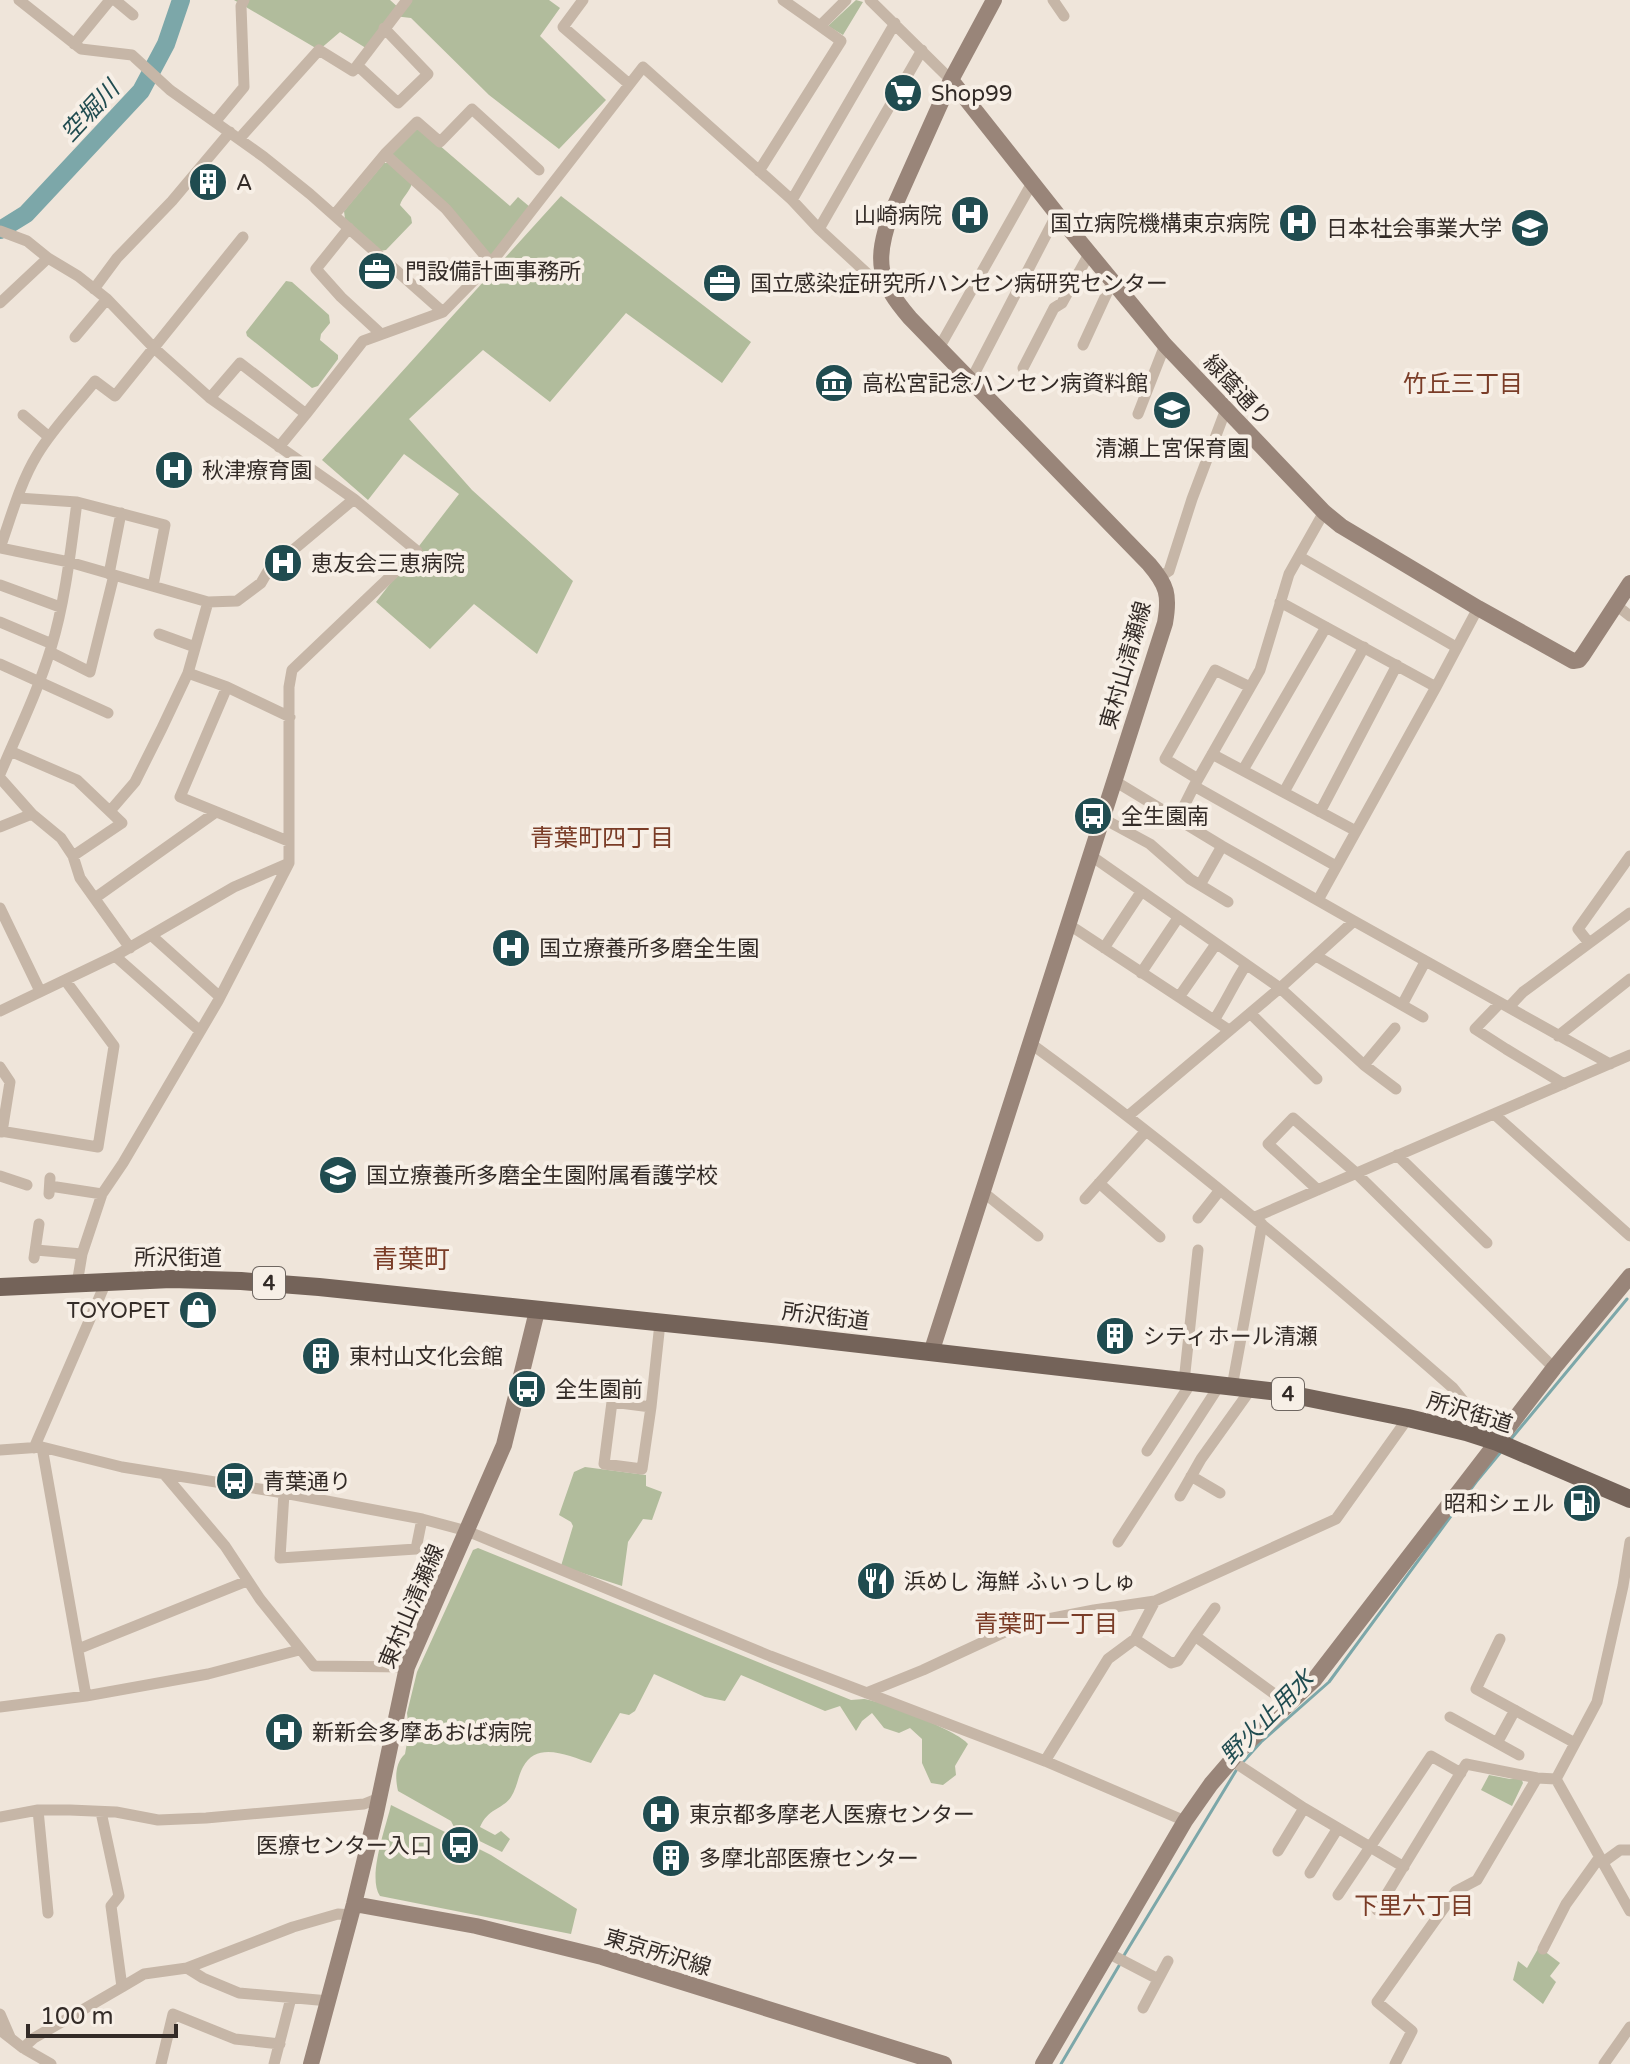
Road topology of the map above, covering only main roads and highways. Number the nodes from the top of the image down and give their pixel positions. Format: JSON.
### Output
{"nodes":[{"id":1,"x":0,"y":1287,"type":"edge"},
{"id":2,"x":1630,"y":1499,"type":"edge"}],
"edges":[{"from":1,"to":2,"type":"main road","name":"所沢街道","number":"4"}]}
